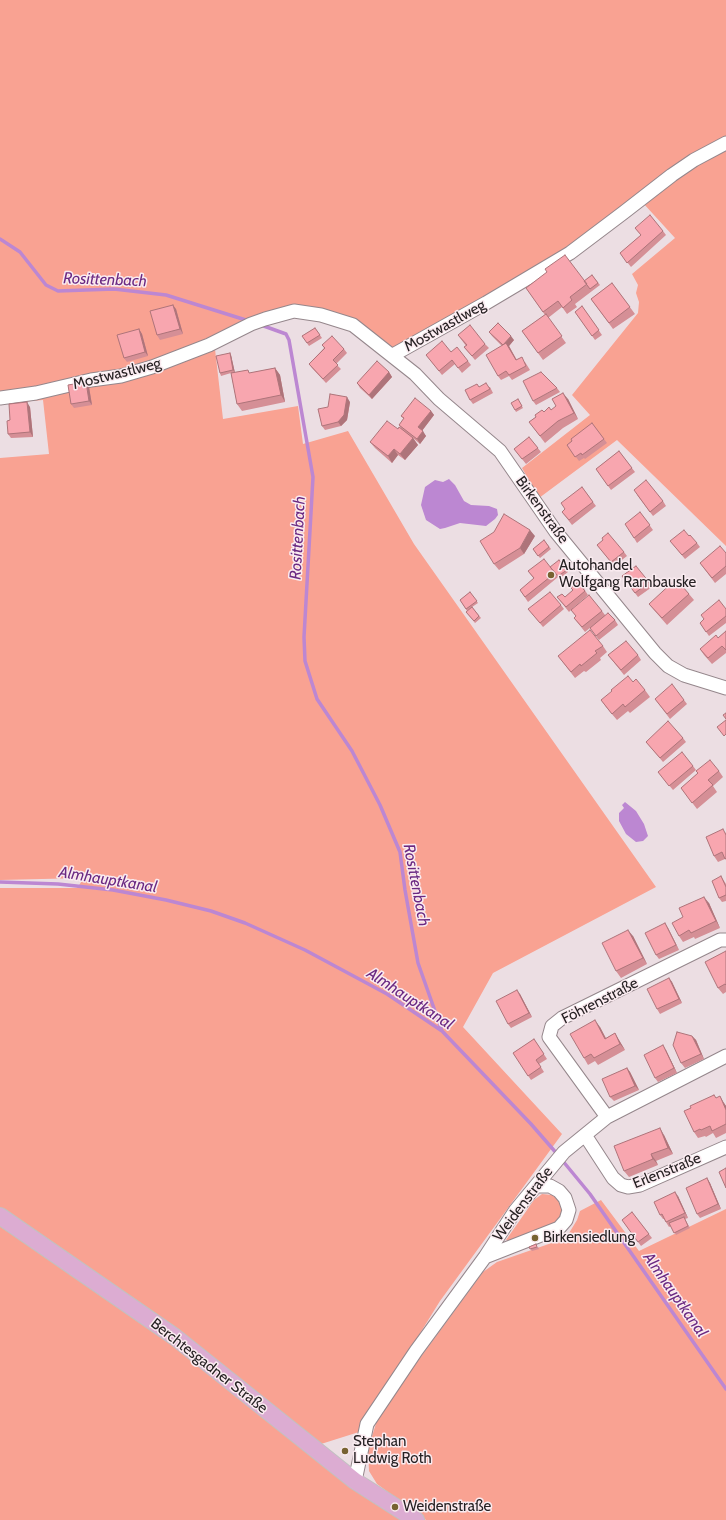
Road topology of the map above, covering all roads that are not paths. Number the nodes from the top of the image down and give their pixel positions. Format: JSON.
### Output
{"nodes":[{"id":1,"x":726,"y":143,"type":"edge"},
{"id":2,"x":393,"y":356,"type":"junction"},
{"id":3,"x":0,"y":398,"type":"edge"},
{"id":4,"x":726,"y":688,"type":"edge"},
{"id":5,"x":726,"y":940,"type":"edge"},
{"id":6,"x":726,"y":1056,"type":"edge"},
{"id":7,"x":607,"y":1117,"type":"junction"},
{"id":8,"x":585,"y":1135,"type":"junction"},
{"id":9,"x":726,"y":1147,"type":"edge"},
{"id":10,"x":536,"y":1186,"type":"junction"},
{"id":11,"x":0,"y":1216,"type":"edge"},
{"id":12,"x":484,"y":1257,"type":"junction"},
{"id":13,"x":354,"y":1481,"type":"junction"},
{"id":14,"x":416,"y":1520,"type":"edge"}],
"edges":[{"from":1,"to":2,"type":"street","name":"Mostwastlweg"},
{"from":2,"to":3,"type":"street","name":"Mostwastlweg"},
{"from":2,"to":4,"type":"street","name":"Birkenstraße"},
{"from":5,"to":7,"type":"street","name":"Föhrenstraße"},
{"from":6,"to":7,"type":"street","name":"Weidenstraße"},
{"from":7,"to":8,"type":"street","name":"Weidenstraße"},
{"from":8,"to":9,"type":"street","name":"Erlenstraße"},
{"from":8,"to":10,"type":"street","name":"Weidenstraße"},
{"from":10,"to":12,"type":"street","name":"Weidenstraße"},
{"from":10,"to":12,"type":"street"},
{"from":11,"to":13,"type":"main road","name":"Berchtesgadner Straße"},
{"from":12,"to":13,"type":"street","name":"Weidenstraße"},
{"from":13,"to":14,"type":"main road","name":"Berchtesgadner Straße"}]}
